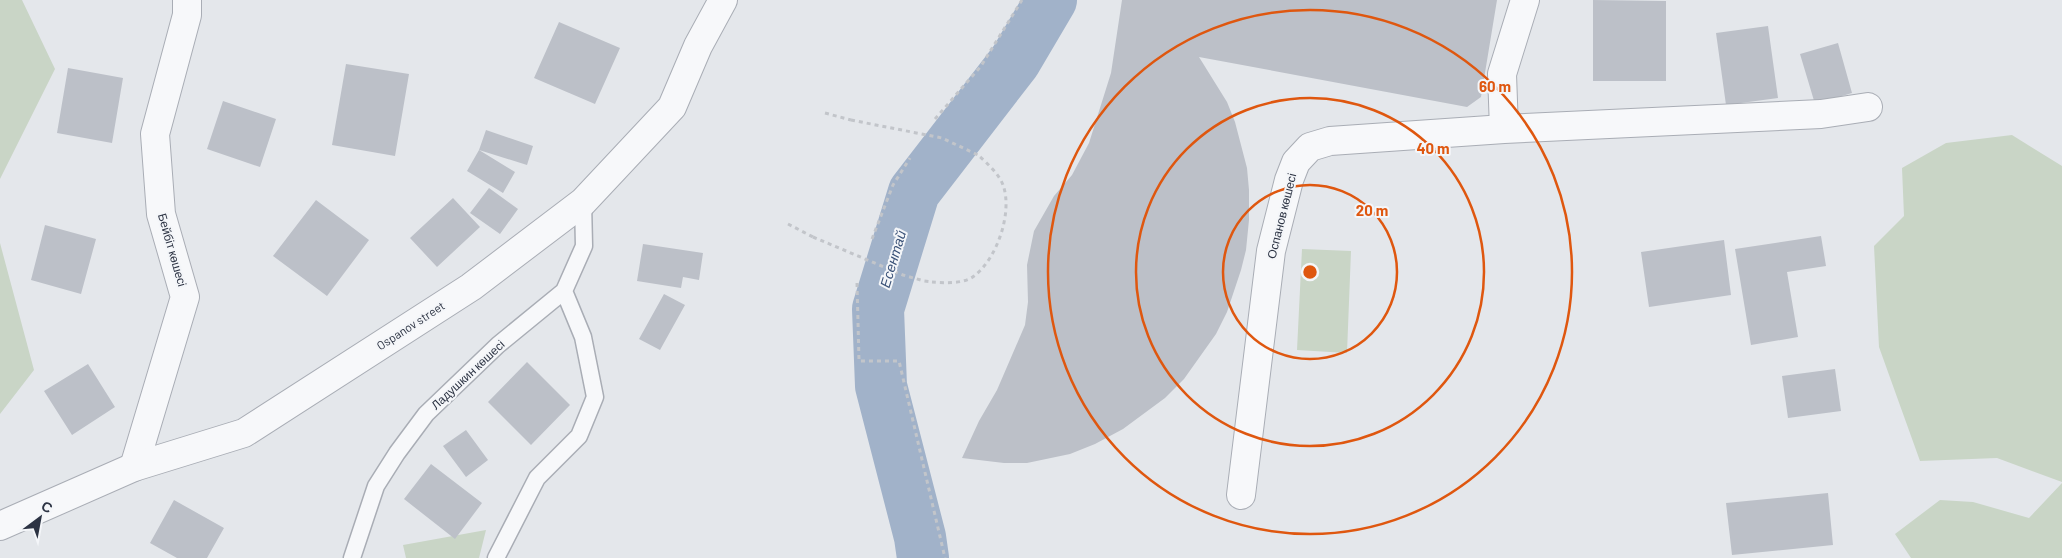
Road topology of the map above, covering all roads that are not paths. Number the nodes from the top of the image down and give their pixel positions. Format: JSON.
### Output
{"nodes":[{"id":1,"x":187,"y":0,"type":"edge"},
{"id":2,"x":722,"y":0,"type":"edge"},
{"id":3,"x":1525,"y":0,"type":"edge"},
{"id":4,"x":1868,"y":107,"type":"dead end"},
{"id":5,"x":1504,"y":129,"type":"junction"},
{"id":6,"x":583,"y":202,"type":"junction"},
{"id":7,"x":564,"y":291,"type":"junction"},
{"id":8,"x":134,"y":467,"type":"junction"},
{"id":9,"x":1241,"y":495,"type":"dead end"},
{"id":10,"x":0,"y":526,"type":"edge"},
{"id":11,"x":352,"y":558,"type":"edge"},
{"id":12,"x":496,"y":558,"type":"edge"}],
"edges":[{"from":1,"to":8,"type":"street","name":"Бейбіт көшесі"},
{"from":2,"to":6,"type":"street","name":"Ospanov street"},
{"from":3,"to":5,"type":"street"},
{"from":4,"to":5,"type":"street","name":"Оспанов көшесі"},
{"from":5,"to":9,"type":"street","name":"Оспанов көшесі"},
{"from":6,"to":7,"type":"lane","name":"Ладушкин көшесі"},
{"from":6,"to":8,"type":"street","name":"Ospanov street"},
{"from":7,"to":11,"type":"lane","name":"Ладушкин көшесі"},
{"from":7,"to":12,"type":"lane"},
{"from":8,"to":10,"type":"street","name":"Ospanov street"}]}
